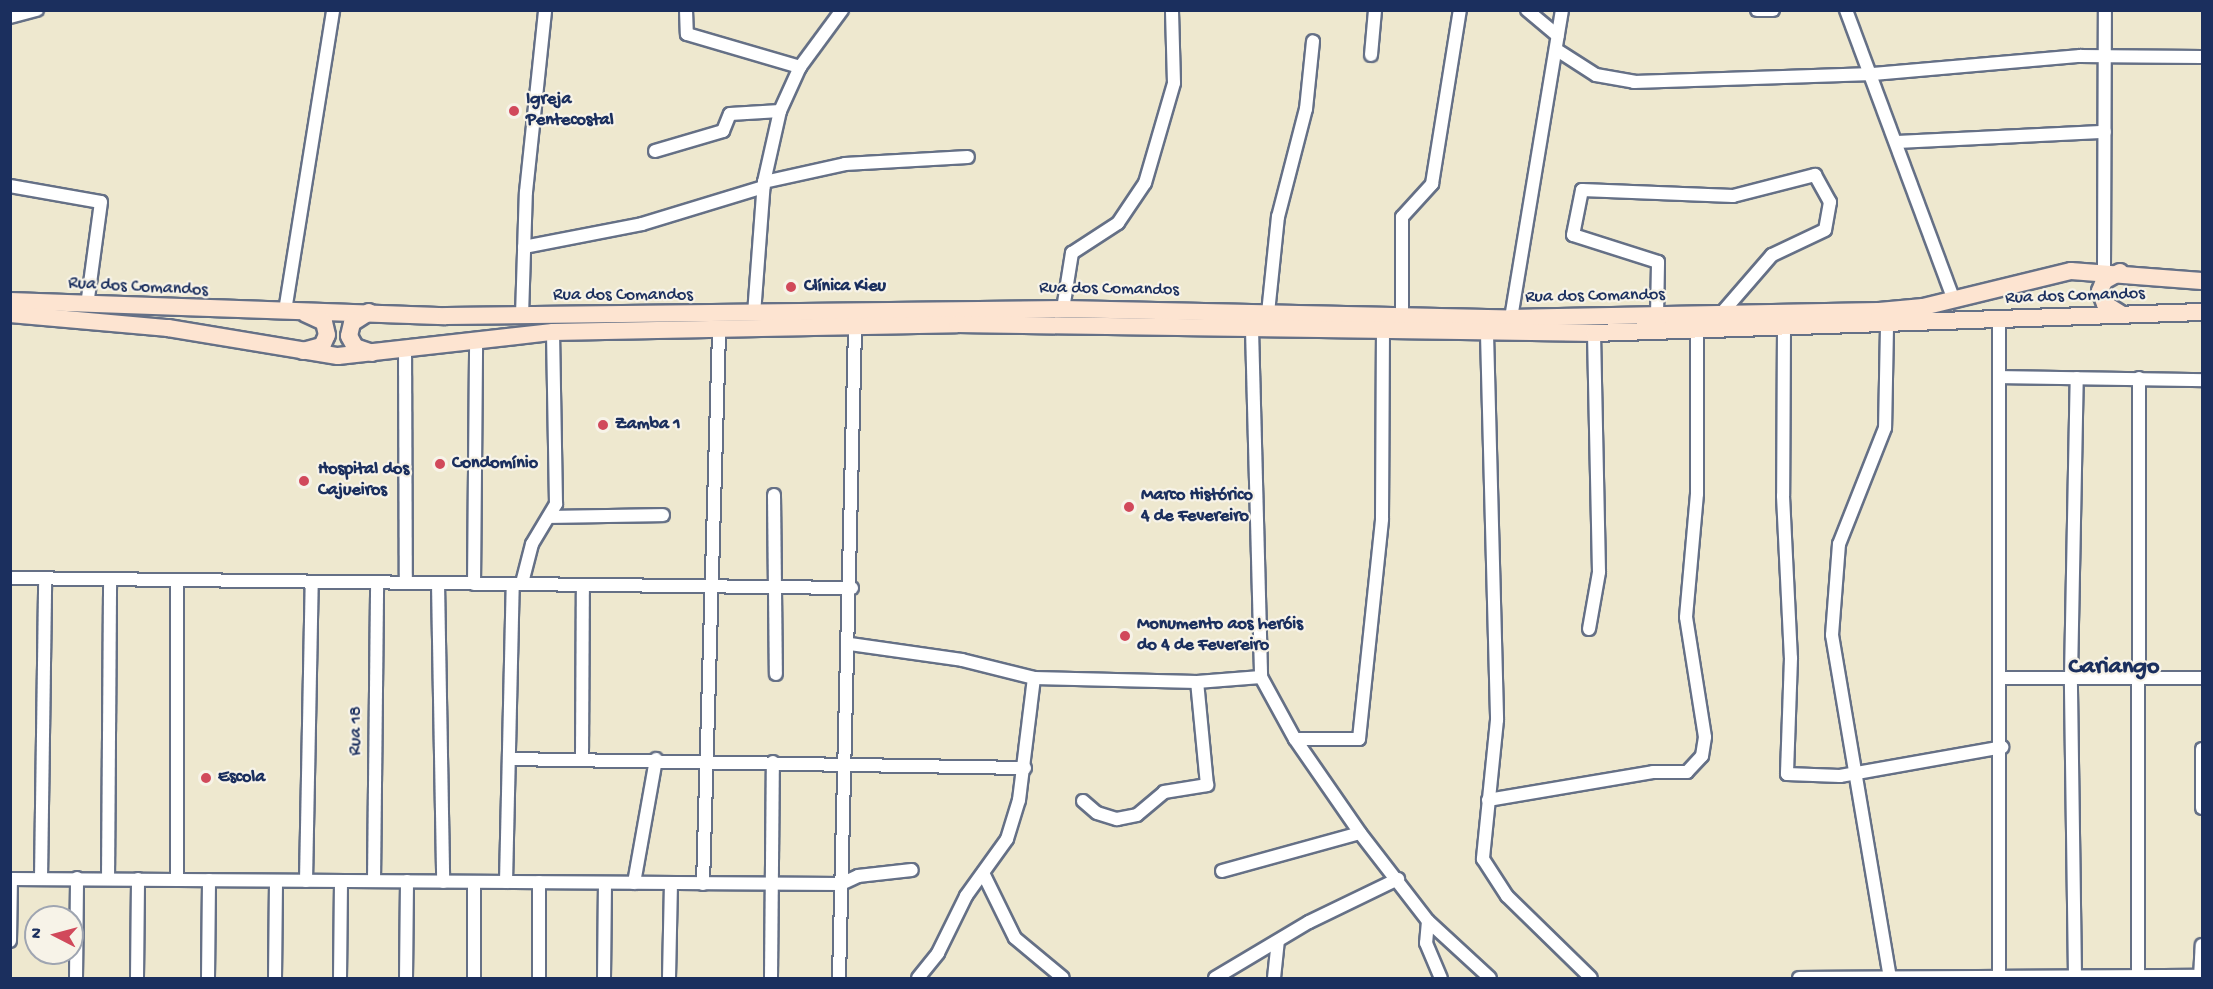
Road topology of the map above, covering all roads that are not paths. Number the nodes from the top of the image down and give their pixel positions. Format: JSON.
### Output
{"nodes":[{"id":1,"x":11,"y":10,"type":"edge"},
{"id":2,"x":37,"y":10,"type":"edge"},
{"id":3,"x":333,"y":10,"type":"edge"},
{"id":4,"x":545,"y":10,"type":"edge"},
{"id":5,"x":686,"y":10,"type":"edge"},
{"id":6,"x":842,"y":10,"type":"edge"},
{"id":7,"x":1172,"y":10,"type":"edge"},
{"id":8,"x":1375,"y":10,"type":"edge"},
{"id":9,"x":1460,"y":10,"type":"edge"},
{"id":10,"x":1527,"y":10,"type":"edge"},
{"id":11,"x":1562,"y":10,"type":"edge"},
{"id":12,"x":1756,"y":10,"type":"edge"},
{"id":13,"x":1773,"y":10,"type":"edge"},
{"id":14,"x":1846,"y":10,"type":"edge"},
{"id":15,"x":2105,"y":10,"type":"edge"},
{"id":16,"x":11,"y":17,"type":"edge"},
{"id":17,"x":1558,"y":36,"type":"junction"},
{"id":18,"x":1313,"y":41,"type":"dead end"},
{"id":19,"x":1557,"y":50,"type":"junction"},
{"id":20,"x":1371,"y":55,"type":"dead end"},
{"id":21,"x":2105,"y":56,"type":"junction"},
{"id":22,"x":2202,"y":57,"type":"edge"},
{"id":23,"x":800,"y":67,"type":"junction"},
{"id":24,"x":1873,"y":74,"type":"junction"},
{"id":25,"x":780,"y":111,"type":"junction"},
{"id":26,"x":2105,"y":132,"type":"junction"},
{"id":27,"x":1898,"y":142,"type":"junction"},
{"id":28,"x":655,"y":151,"type":"dead end"},
{"id":29,"x":968,"y":157,"type":"dead end"},
{"id":30,"x":764,"y":184,"type":"junction"},
{"id":31,"x":10,"y":186,"type":"edge"},
{"id":32,"x":524,"y":247,"type":"junction"},
{"id":33,"x":2112,"y":271,"type":"junction"},
{"id":34,"x":2202,"y":280,"type":"edge"},
{"id":35,"x":1954,"y":300,"type":"junction"},
{"id":36,"x":10,"y":301,"type":"edge"},
{"id":37,"x":87,"y":305,"type":"junction"},
{"id":38,"x":1063,"y":309,"type":"junction"},
{"id":39,"x":292,"y":311,"type":"junction"},
{"id":40,"x":369,"y":312,"type":"junction"},
{"id":41,"x":2202,"y":312,"type":"edge"},
{"id":42,"x":1268,"y":313,"type":"junction"},
{"id":43,"x":10,"y":314,"type":"edge"},
{"id":44,"x":754,"y":314,"type":"junction"},
{"id":45,"x":2121,"y":314,"type":"junction"},
{"id":46,"x":1720,"y":315,"type":"junction"},
{"id":47,"x":522,"y":316,"type":"junction"},
{"id":48,"x":1657,"y":316,"type":"junction"},
{"id":49,"x":1402,"y":317,"type":"junction"},
{"id":50,"x":1510,"y":318,"type":"junction"},
{"id":51,"x":1999,"y":320,"type":"junction"},
{"id":52,"x":855,"y":326,"type":"junction"},
{"id":53,"x":1887,"y":327,"type":"junction"},
{"id":54,"x":1252,"y":329,"type":"junction"},
{"id":55,"x":1784,"y":329,"type":"junction"},
{"id":56,"x":719,"y":331,"type":"junction"},
{"id":57,"x":1697,"y":331,"type":"junction"},
{"id":58,"x":553,"y":332,"type":"junction"},
{"id":59,"x":1383,"y":333,"type":"junction"},
{"id":60,"x":1594,"y":333,"type":"junction"},
{"id":61,"x":1487,"y":334,"type":"junction"},
{"id":62,"x":476,"y":339,"type":"junction"},
{"id":63,"x":405,"y":348,"type":"junction"},
{"id":64,"x":297,"y":352,"type":"junction"},
{"id":65,"x":372,"y":354,"type":"junction"},
{"id":66,"x":2001,"y":377,"type":"junction"},
{"id":67,"x":2077,"y":378,"type":"junction"},
{"id":68,"x":2139,"y":378,"type":"junction"},
{"id":69,"x":2202,"y":380,"type":"edge"},
{"id":70,"x":774,"y":495,"type":"dead end"},
{"id":71,"x":663,"y":515,"type":"dead end"},
{"id":72,"x":552,"y":517,"type":"junction"},
{"id":73,"x":10,"y":578,"type":"edge"},
{"id":74,"x":45,"y":578,"type":"junction"},
{"id":75,"x":110,"y":580,"type":"junction"},
{"id":76,"x":177,"y":580,"type":"junction"},
{"id":77,"x":312,"y":582,"type":"junction"},
{"id":78,"x":377,"y":582,"type":"junction"},
{"id":79,"x":406,"y":583,"type":"junction"},
{"id":80,"x":438,"y":583,"type":"junction"},
{"id":81,"x":474,"y":584,"type":"junction"},
{"id":82,"x":518,"y":584,"type":"junction"},
{"id":83,"x":709,"y":584,"type":"junction"},
{"id":84,"x":583,"y":585,"type":"junction"},
{"id":85,"x":775,"y":587,"type":"junction"},
{"id":86,"x":852,"y":588,"type":"junction"},
{"id":87,"x":1589,"y":629,"type":"dead end"},
{"id":88,"x":850,"y":644,"type":"junction"},
{"id":89,"x":776,"y":674,"type":"dead end"},
{"id":90,"x":1262,"y":677,"type":"junction"},
{"id":91,"x":2072,"y":677,"type":"junction"},
{"id":92,"x":1034,"y":678,"type":"junction"},
{"id":93,"x":2003,"y":678,"type":"junction"},
{"id":94,"x":2202,"y":678,"type":"edge"},
{"id":95,"x":2137,"y":679,"type":"junction"},
{"id":96,"x":1197,"y":682,"type":"junction"},
{"id":97,"x":1295,"y":739,"type":"junction"},
{"id":98,"x":2001,"y":747,"type":"junction"},
{"id":99,"x":2202,"y":749,"type":"edge"},
{"id":100,"x":582,"y":756,"type":"junction"},
{"id":101,"x":509,"y":759,"type":"junction"},
{"id":102,"x":656,"y":759,"type":"junction"},
{"id":103,"x":705,"y":759,"type":"junction"},
{"id":104,"x":773,"y":762,"type":"junction"},
{"id":105,"x":842,"y":764,"type":"junction"},
{"id":106,"x":1025,"y":768,"type":"junction"},
{"id":107,"x":1856,"y":773,"type":"junction"},
{"id":108,"x":1488,"y":800,"type":"junction"},
{"id":109,"x":1083,"y":801,"type":"dead end"},
{"id":110,"x":2202,"y":808,"type":"edge"},
{"id":111,"x":1360,"y":833,"type":"junction"},
{"id":112,"x":912,"y":870,"type":"dead end"},
{"id":113,"x":1222,"y":871,"type":"dead end"},
{"id":114,"x":982,"y":873,"type":"junction"},
{"id":115,"x":77,"y":878,"type":"junction"},
{"id":116,"x":11,"y":879,"type":"edge"},
{"id":117,"x":41,"y":879,"type":"junction"},
{"id":118,"x":108,"y":879,"type":"junction"},
{"id":119,"x":138,"y":879,"type":"junction"},
{"id":120,"x":177,"y":879,"type":"junction"},
{"id":121,"x":1398,"y":879,"type":"junction"},
{"id":122,"x":209,"y":880,"type":"junction"},
{"id":123,"x":276,"y":881,"type":"junction"},
{"id":124,"x":306,"y":881,"type":"junction"},
{"id":125,"x":340,"y":881,"type":"junction"},
{"id":126,"x":374,"y":881,"type":"junction"},
{"id":127,"x":407,"y":881,"type":"junction"},
{"id":128,"x":443,"y":882,"type":"junction"},
{"id":129,"x":474,"y":882,"type":"junction"},
{"id":130,"x":506,"y":882,"type":"junction"},
{"id":131,"x":539,"y":882,"type":"junction"},
{"id":132,"x":604,"y":883,"type":"junction"},
{"id":133,"x":634,"y":883,"type":"junction"},
{"id":134,"x":671,"y":883,"type":"junction"},
{"id":135,"x":772,"y":883,"type":"junction"},
{"id":136,"x":703,"y":884,"type":"junction"},
{"id":137,"x":841,"y":884,"type":"junction"},
{"id":138,"x":1428,"y":921,"type":"junction"},
{"id":139,"x":10,"y":941,"type":"edge"},
{"id":140,"x":1278,"y":941,"type":"junction"},
{"id":141,"x":2202,"y":945,"type":"edge"},
{"id":142,"x":2138,"y":975,"type":"junction"},
{"id":143,"x":1999,"y":976,"type":"junction"},
{"id":144,"x":2075,"y":976,"type":"junction"},
{"id":145,"x":1889,"y":977,"type":"edge"},
{"id":146,"x":2042,"y":977,"type":"edge"},
{"id":147,"x":2201,"y":977,"type":"edge"},
{"id":148,"x":76,"y":978,"type":"edge"},
{"id":149,"x":137,"y":978,"type":"edge"},
{"id":150,"x":208,"y":978,"type":"edge"},
{"id":151,"x":275,"y":978,"type":"edge"},
{"id":152,"x":340,"y":978,"type":"edge"},
{"id":153,"x":406,"y":978,"type":"edge"},
{"id":154,"x":474,"y":978,"type":"edge"},
{"id":155,"x":539,"y":978,"type":"edge"},
{"id":156,"x":604,"y":978,"type":"edge"},
{"id":157,"x":669,"y":978,"type":"edge"},
{"id":158,"x":771,"y":978,"type":"edge"},
{"id":159,"x":839,"y":978,"type":"edge"},
{"id":160,"x":918,"y":978,"type":"edge"},
{"id":161,"x":1063,"y":978,"type":"edge"},
{"id":162,"x":1215,"y":978,"type":"edge"},
{"id":163,"x":1274,"y":978,"type":"edge"},
{"id":164,"x":1441,"y":978,"type":"edge"},
{"id":165,"x":1490,"y":978,"type":"edge"},
{"id":166,"x":1591,"y":978,"type":"edge"},
{"id":167,"x":1799,"y":978,"type":"edge"}],
"edges":[{"from":1,"to":16,"type":"street"},
{"from":2,"to":16,"type":"street"},
{"from":3,"to":39,"type":"street"},
{"from":4,"to":32,"type":"street"},
{"from":5,"to":23,"type":"street"},
{"from":6,"to":23,"type":"street"},
{"from":7,"to":38,"type":"street"},
{"from":8,"to":20,"type":"street"},
{"from":9,"to":49,"type":"street"},
{"from":10,"to":17,"type":"street"},
{"from":11,"to":17,"type":"street"},
{"from":12,"to":13,"type":"street"},
{"from":14,"to":24,"type":"street"},
{"from":15,"to":21,"type":"street"},
{"from":17,"to":19,"type":"street"},
{"from":18,"to":42,"type":"street"},
{"from":19,"to":24,"type":"street"},
{"from":19,"to":50,"type":"street"},
{"from":21,"to":22,"type":"street"},
{"from":21,"to":24,"type":"street"},
{"from":21,"to":26,"type":"street"},
{"from":23,"to":25,"type":"street"},
{"from":24,"to":27,"type":"street"},
{"from":25,"to":28,"type":"street"},
{"from":25,"to":30,"type":"street"},
{"from":26,"to":27,"type":"street"},
{"from":26,"to":33,"type":"street"},
{"from":27,"to":35,"type":"street"},
{"from":29,"to":30,"type":"street"},
{"from":30,"to":32,"type":"street"},
{"from":30,"to":44,"type":"street"},
{"from":31,"to":37,"type":"street"},
{"from":32,"to":47,"type":"street"},
{"from":33,"to":34,"type":"main road","name":"Rua dos Comandos"},
{"from":33,"to":35,"type":"main road","name":"Rua dos Comandos"},
{"from":33,"to":45,"type":"main road"},
{"from":35,"to":46,"type":"main road","name":"Rua dos Comandos"},
{"from":36,"to":37,"type":"main road","name":"Rua dos Comandos"},
{"from":37,"to":39,"type":"main road","name":"Rua dos Comandos"},
{"from":38,"to":42,"type":"main road","name":"Rua dos Comandos"},
{"from":38,"to":44,"type":"main road","name":"Rua dos Comandos"},
{"from":39,"to":40,"type":"main road","name":"Rua dos Comandos"},
{"from":39,"to":64,"type":"main road"},
{"from":40,"to":47,"type":"main road","name":"Rua dos Comandos"},
{"from":40,"to":65,"type":"main road"},
{"from":41,"to":45,"type":"main road","name":"Rua dos Comandos"},
{"from":42,"to":49,"type":"main road","name":"Rua dos Comandos"},
{"from":43,"to":64,"type":"main road","name":"Rua dos Comandos"},
{"from":44,"to":47,"type":"main road","name":"Rua dos Comandos"},
{"from":45,"to":51,"type":"main road","name":"Rua dos Comandos"},
{"from":46,"to":48,"type":"main road","name":"Rua dos Comandos"},
{"from":46,"to":48,"type":"street"},
{"from":48,"to":50,"type":"main road","name":"Rua dos Comandos"},
{"from":49,"to":50,"type":"main road","name":"Rua dos Comandos"},
{"from":51,"to":53,"type":"main road","name":"Rua dos Comandos"},
{"from":51,"to":66,"type":"street"},
{"from":52,"to":54,"type":"main road","name":"Rua dos Comandos"},
{"from":52,"to":56,"type":"main road","name":"Rua dos Comandos"},
{"from":52,"to":86,"type":"street"},
{"from":53,"to":55,"type":"main road","name":"Rua dos Comandos"},
{"from":53,"to":107,"type":"street"},
{"from":54,"to":59,"type":"main road","name":"Rua dos Comandos"},
{"from":54,"to":90,"type":"street"},
{"from":55,"to":57,"type":"main road","name":"Rua dos Comandos"},
{"from":55,"to":107,"type":"street"},
{"from":56,"to":58,"type":"main road","name":"Rua dos Comandos"},
{"from":56,"to":83,"type":"street"},
{"from":57,"to":60,"type":"main road","name":"Rua dos Comandos"},
{"from":57,"to":108,"type":"street"},
{"from":58,"to":62,"type":"main road","name":"Rua dos Comandos"},
{"from":58,"to":72,"type":"street"},
{"from":59,"to":61,"type":"main road","name":"Rua dos Comandos"},
{"from":59,"to":97,"type":"street"},
{"from":60,"to":61,"type":"main road","name":"Rua dos Comandos"},
{"from":60,"to":87,"type":"street"},
{"from":61,"to":108,"type":"street"},
{"from":62,"to":63,"type":"main road","name":"Rua dos Comandos"},
{"from":62,"to":81,"type":"street"},
{"from":63,"to":65,"type":"main road","name":"Rua dos Comandos"},
{"from":63,"to":79,"type":"street"},
{"from":64,"to":65,"type":"main road","name":"Rua dos Comandos"},
{"from":66,"to":67,"type":"street"},
{"from":66,"to":93,"type":"street"},
{"from":67,"to":68,"type":"street"},
{"from":67,"to":91,"type":"street"},
{"from":68,"to":69,"type":"street"},
{"from":68,"to":95,"type":"street"},
{"from":70,"to":85,"type":"street"},
{"from":71,"to":72,"type":"street"},
{"from":72,"to":82,"type":"street"},
{"from":73,"to":74,"type":"street"},
{"from":74,"to":75,"type":"street"},
{"from":74,"to":117,"type":"street"},
{"from":75,"to":76,"type":"street"},
{"from":75,"to":118,"type":"street"},
{"from":76,"to":77,"type":"street"},
{"from":76,"to":120,"type":"street"},
{"from":77,"to":78,"type":"street"},
{"from":77,"to":124,"type":"street"},
{"from":78,"to":79,"type":"street"},
{"from":78,"to":126,"type":"street","name":"Rua 18"},
{"from":79,"to":80,"type":"street"},
{"from":80,"to":81,"type":"street"},
{"from":80,"to":128,"type":"street"},
{"from":81,"to":82,"type":"street"},
{"from":82,"to":84,"type":"street"},
{"from":82,"to":101,"type":"street"},
{"from":83,"to":84,"type":"street"},
{"from":83,"to":85,"type":"street"},
{"from":83,"to":103,"type":"street"},
{"from":84,"to":100,"type":"street"},
{"from":85,"to":86,"type":"street"},
{"from":85,"to":89,"type":"street"},
{"from":86,"to":88,"type":"street"},
{"from":88,"to":92,"type":"street"},
{"from":88,"to":105,"type":"street"},
{"from":90,"to":96,"type":"street"},
{"from":90,"to":97,"type":"street"},
{"from":91,"to":93,"type":"street"},
{"from":91,"to":95,"type":"street"},
{"from":91,"to":144,"type":"street"},
{"from":92,"to":96,"type":"street"},
{"from":92,"to":106,"type":"street"},
{"from":93,"to":98,"type":"street"},
{"from":94,"to":95,"type":"street"},
{"from":95,"to":142,"type":"street"},
{"from":96,"to":109,"type":"street"},
{"from":97,"to":111,"type":"street"},
{"from":98,"to":107,"type":"street"},
{"from":98,"to":143,"type":"street"},
{"from":99,"to":110,"type":"street"},
{"from":100,"to":101,"type":"street"},
{"from":100,"to":102,"type":"street"},
{"from":101,"to":130,"type":"street"},
{"from":102,"to":103,"type":"street"},
{"from":102,"to":133,"type":"street"},
{"from":103,"to":104,"type":"street"},
{"from":103,"to":136,"type":"street"},
{"from":104,"to":105,"type":"street"},
{"from":104,"to":135,"type":"street"},
{"from":105,"to":106,"type":"street"},
{"from":105,"to":137,"type":"street"},
{"from":106,"to":114,"type":"street"},
{"from":107,"to":145,"type":"street"},
{"from":108,"to":166,"type":"street"},
{"from":111,"to":113,"type":"street"},
{"from":111,"to":121,"type":"street"},
{"from":112,"to":137,"type":"street"},
{"from":114,"to":160,"type":"street"},
{"from":114,"to":161,"type":"street"},
{"from":115,"to":117,"type":"street"},
{"from":115,"to":118,"type":"street"},
{"from":115,"to":148,"type":"street"},
{"from":116,"to":117,"type":"street"},
{"from":116,"to":139,"type":"street"},
{"from":118,"to":119,"type":"street"},
{"from":119,"to":120,"type":"street"},
{"from":119,"to":149,"type":"street"},
{"from":120,"to":122,"type":"street"},
{"from":121,"to":138,"type":"street"},
{"from":121,"to":140,"type":"street"},
{"from":122,"to":123,"type":"street"},
{"from":122,"to":150,"type":"street"},
{"from":123,"to":124,"type":"street"},
{"from":123,"to":151,"type":"street"},
{"from":124,"to":125,"type":"street"},
{"from":125,"to":126,"type":"street"},
{"from":125,"to":152,"type":"street"},
{"from":126,"to":127,"type":"street"},
{"from":127,"to":128,"type":"street"},
{"from":127,"to":153,"type":"street"},
{"from":128,"to":129,"type":"street"},
{"from":129,"to":130,"type":"street"},
{"from":129,"to":154,"type":"street"},
{"from":130,"to":131,"type":"street"},
{"from":131,"to":132,"type":"street"},
{"from":131,"to":155,"type":"street"},
{"from":132,"to":133,"type":"street"},
{"from":132,"to":156,"type":"street"},
{"from":133,"to":134,"type":"street"},
{"from":134,"to":136,"type":"street"},
{"from":134,"to":157,"type":"street"},
{"from":135,"to":136,"type":"street"},
{"from":135,"to":137,"type":"street"},
{"from":135,"to":158,"type":"street"},
{"from":137,"to":159,"type":"street"},
{"from":138,"to":164,"type":"street"},
{"from":138,"to":165,"type":"street"},
{"from":140,"to":162,"type":"street"},
{"from":140,"to":163,"type":"street"},
{"from":141,"to":147,"type":"street"},
{"from":142,"to":144,"type":"street"},
{"from":142,"to":147,"type":"street"},
{"from":143,"to":145,"type":"street"},
{"from":143,"to":146,"type":"street"},
{"from":144,"to":146,"type":"street"},
{"from":145,"to":167,"type":"street"}]}
